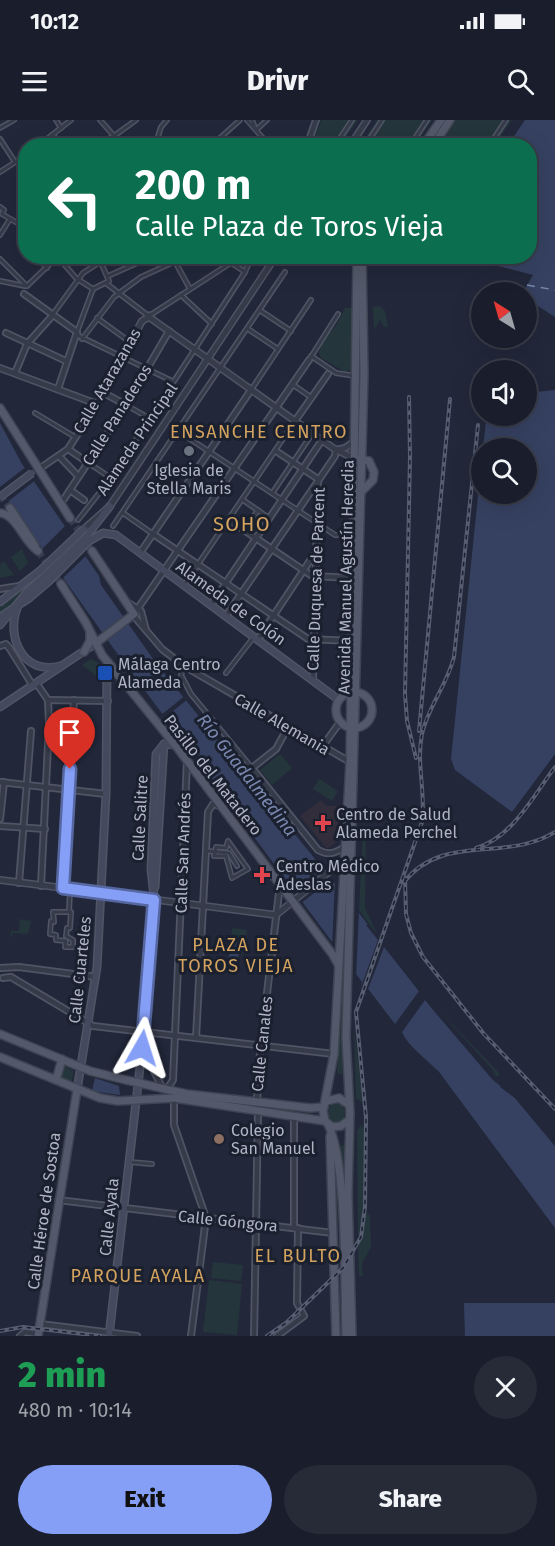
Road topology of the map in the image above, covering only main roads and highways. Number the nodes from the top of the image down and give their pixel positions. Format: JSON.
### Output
{"nodes":[{"id":1,"x":441,"y":120,"type":"edge"},
{"id":2,"x":450,"y":120,"type":"edge"},
{"id":3,"x":429,"y":138,"type":"edge"},
{"id":4,"x":438,"y":138,"type":"edge"},
{"id":5,"x":362,"y":264,"type":"edge"},
{"id":6,"x":362,"y":264,"type":"edge"},
{"id":7,"x":1,"y":410,"type":"edge"},
{"id":8,"x":358,"y":459,"type":"junction"},
{"id":9,"x":35,"y":471,"type":"junction"},
{"id":10,"x":362,"y":491,"type":"junction"},
{"id":11,"x":0,"y":497,"type":"edge"},
{"id":12,"x":110,"y":506,"type":"road end"},
{"id":13,"x":10,"y":508,"type":"tunnel mouth"},
{"id":14,"x":0,"y":513,"type":"tunnel mouth"},
{"id":15,"x":74,"y":519,"type":"tunnel mouth"},
{"id":16,"x":88,"y":535,"type":"junction"},
{"id":17,"x":92,"y":551,"type":"tunnel mouth"},
{"id":18,"x":45,"y":576,"type":"junction"},
{"id":19,"x":61,"y":584,"type":"tunnel mouth"},
{"id":20,"x":0,"y":602,"type":"edge"},
{"id":21,"x":18,"y":606,"type":"junction"},
{"id":22,"x":0,"y":617,"type":"edge"},
{"id":23,"x":0,"y":625,"type":"edge"},
{"id":24,"x":90,"y":632,"type":"junction"},
{"id":25,"x":99,"y":640,"type":"junction"},
{"id":26,"x":84,"y":652,"type":"junction"},
{"id":27,"x":104,"y":657,"type":"junction"},
{"id":28,"x":66,"y":664,"type":"junction"},
{"id":29,"x":355,"y":692,"type":"junction"},
{"id":30,"x":339,"y":700,"type":"junction"},
{"id":31,"x":0,"y":707,"type":"edge"},
{"id":32,"x":353,"y":728,"type":"junction"},
{"id":33,"x":176,"y":746,"type":"junction"},
{"id":34,"x":350,"y":939,"type":"junction"},
{"id":35,"x":338,"y":956,"type":"junction"},
{"id":36,"x":0,"y":1034,"type":"edge"},
{"id":37,"x":0,"y":1057,"type":"edge"},
{"id":38,"x":62,"y":1059,"type":"junction"},
{"id":39,"x":80,"y":1067,"type":"junction"},
{"id":40,"x":56,"y":1080,"type":"junction"},
{"id":41,"x":137,"y":1082,"type":"junction"},
{"id":42,"x":77,"y":1090,"type":"junction"},
{"id":43,"x":135,"y":1100,"type":"junction"},
{"id":44,"x":326,"y":1104,"type":"junction"},
{"id":45,"x":348,"y":1104,"type":"junction"},
{"id":46,"x":349,"y":1120,"type":"junction"},
{"id":47,"x":327,"y":1124,"type":"junction"},
{"id":48,"x":109,"y":1334,"type":"edge"},
{"id":49,"x":39,"y":1335,"type":"edge"},
{"id":50,"x":336,"y":1336,"type":"edge"},
{"id":51,"x":346,"y":1336,"type":"edge"},
{"id":52,"x":352,"y":1336,"type":"edge"}],
"edges":[{"from":1,"to":3,"type":"main road"},
{"from":2,"to":4,"type":"main road"},
{"from":5,"to":8,"type":"main road","name":"Avenida Manuel Agustín Heredia"},
{"from":6,"to":8,"type":"main road","name":"Avenida Manuel Agustín Heredia"},
{"from":7,"to":9,"type":"main road"},
{"from":8,"to":10,"type":"main road","name":"Avenida Manuel Agustín Heredia"},
{"from":8,"to":10,"type":"main road"},
{"from":8,"to":29,"type":"main road","name":"Avenida Manuel Agustín Heredia"},
{"from":9,"to":11,"type":"main road","bridge":true},
{"from":9,"to":15,"type":"main road"},
{"from":10,"to":29,"type":"main road","name":"Avenida Manuel Agustín Heredia"},
{"from":12,"to":16,"type":"main road"},
{"from":13,"to":14,"type":"main road"},
{"from":16,"to":18,"type":"main road","bridge":true},
{"from":16,"to":30,"type":"main road","name":"Alameda de Colón"},
{"from":17,"to":25,"type":"main road"},
{"from":18,"to":20,"type":"main road"},
{"from":18,"to":21,"type":"main road"},
{"from":19,"to":24,"type":"main road","name":"Pasillo del Matadero"},
{"from":21,"to":22,"type":"main road"},
{"from":21,"to":23,"type":"main road"},
{"from":21,"to":28,"type":"main road"},
{"from":24,"to":25,"type":"main road","name":"Pasillo del Matadero"},
{"from":24,"to":26,"type":"main road"},
{"from":25,"to":26,"type":"main road"},
{"from":25,"to":27,"type":"main road","name":"Pasillo del Matadero"},
{"from":26,"to":27,"type":"main road"},
{"from":26,"to":28,"type":"main road"},
{"from":27,"to":33,"type":"main road","name":"Pasillo del Matadero"},
{"from":27,"to":39,"type":"main road","name":"Calle Cuarteles"},
{"from":28,"to":31,"type":"main road"},
{"from":29,"to":30,"type":"main road"},
{"from":29,"to":32,"type":"main road","name":"Avenida Manuel Agustín Heredia"},
{"from":29,"to":32,"type":"main road"},
{"from":30,"to":32,"type":"main road"},
{"from":32,"to":34,"type":"main road","name":"Avenida Manuel Agustín Heredia"},
{"from":32,"to":35,"type":"main road","name":"Avenida Manuel Agustín Heredia"},
{"from":33,"to":35,"type":"main road","name":"Pasillo del Matadero"},
{"from":33,"to":41,"type":"main road","name":"Calle Salitre"},
{"from":34,"to":35,"type":"main road"},
{"from":34,"to":45,"type":"main road","name":"Avenida Manuel Agustín Heredia"},
{"from":35,"to":44,"type":"main road","name":"Pasillo del Matadero"},
{"from":36,"to":38,"type":"main road"},
{"from":37,"to":40,"type":"main road"},
{"from":38,"to":39,"type":"main road"},
{"from":38,"to":40,"type":"main road"},
{"from":39,"to":41,"type":"main road"},
{"from":39,"to":42,"type":"main road","name":"Calle Cuarteles"},
{"from":40,"to":42,"type":"main road"},
{"from":41,"to":43,"type":"main road","name":"Calle Ayala"},
{"from":41,"to":44,"type":"main road"},
{"from":42,"to":43,"type":"main road"},
{"from":42,"to":49,"type":"main road","name":"Calle Héroe de Sostoa"},
{"from":43,"to":47,"type":"main road"},
{"from":43,"to":48,"type":"main road","name":"Calle Ayala"},
{"from":44,"to":45,"type":"main road"},
{"from":44,"to":47,"type":"main road"},
{"from":45,"to":46,"type":"main road"},
{"from":46,"to":47,"type":"main road"},
{"from":46,"to":52,"type":"main road"},
{"from":47,"to":50,"type":"main road"},
{"from":47,"to":51,"type":"main road"}]}
